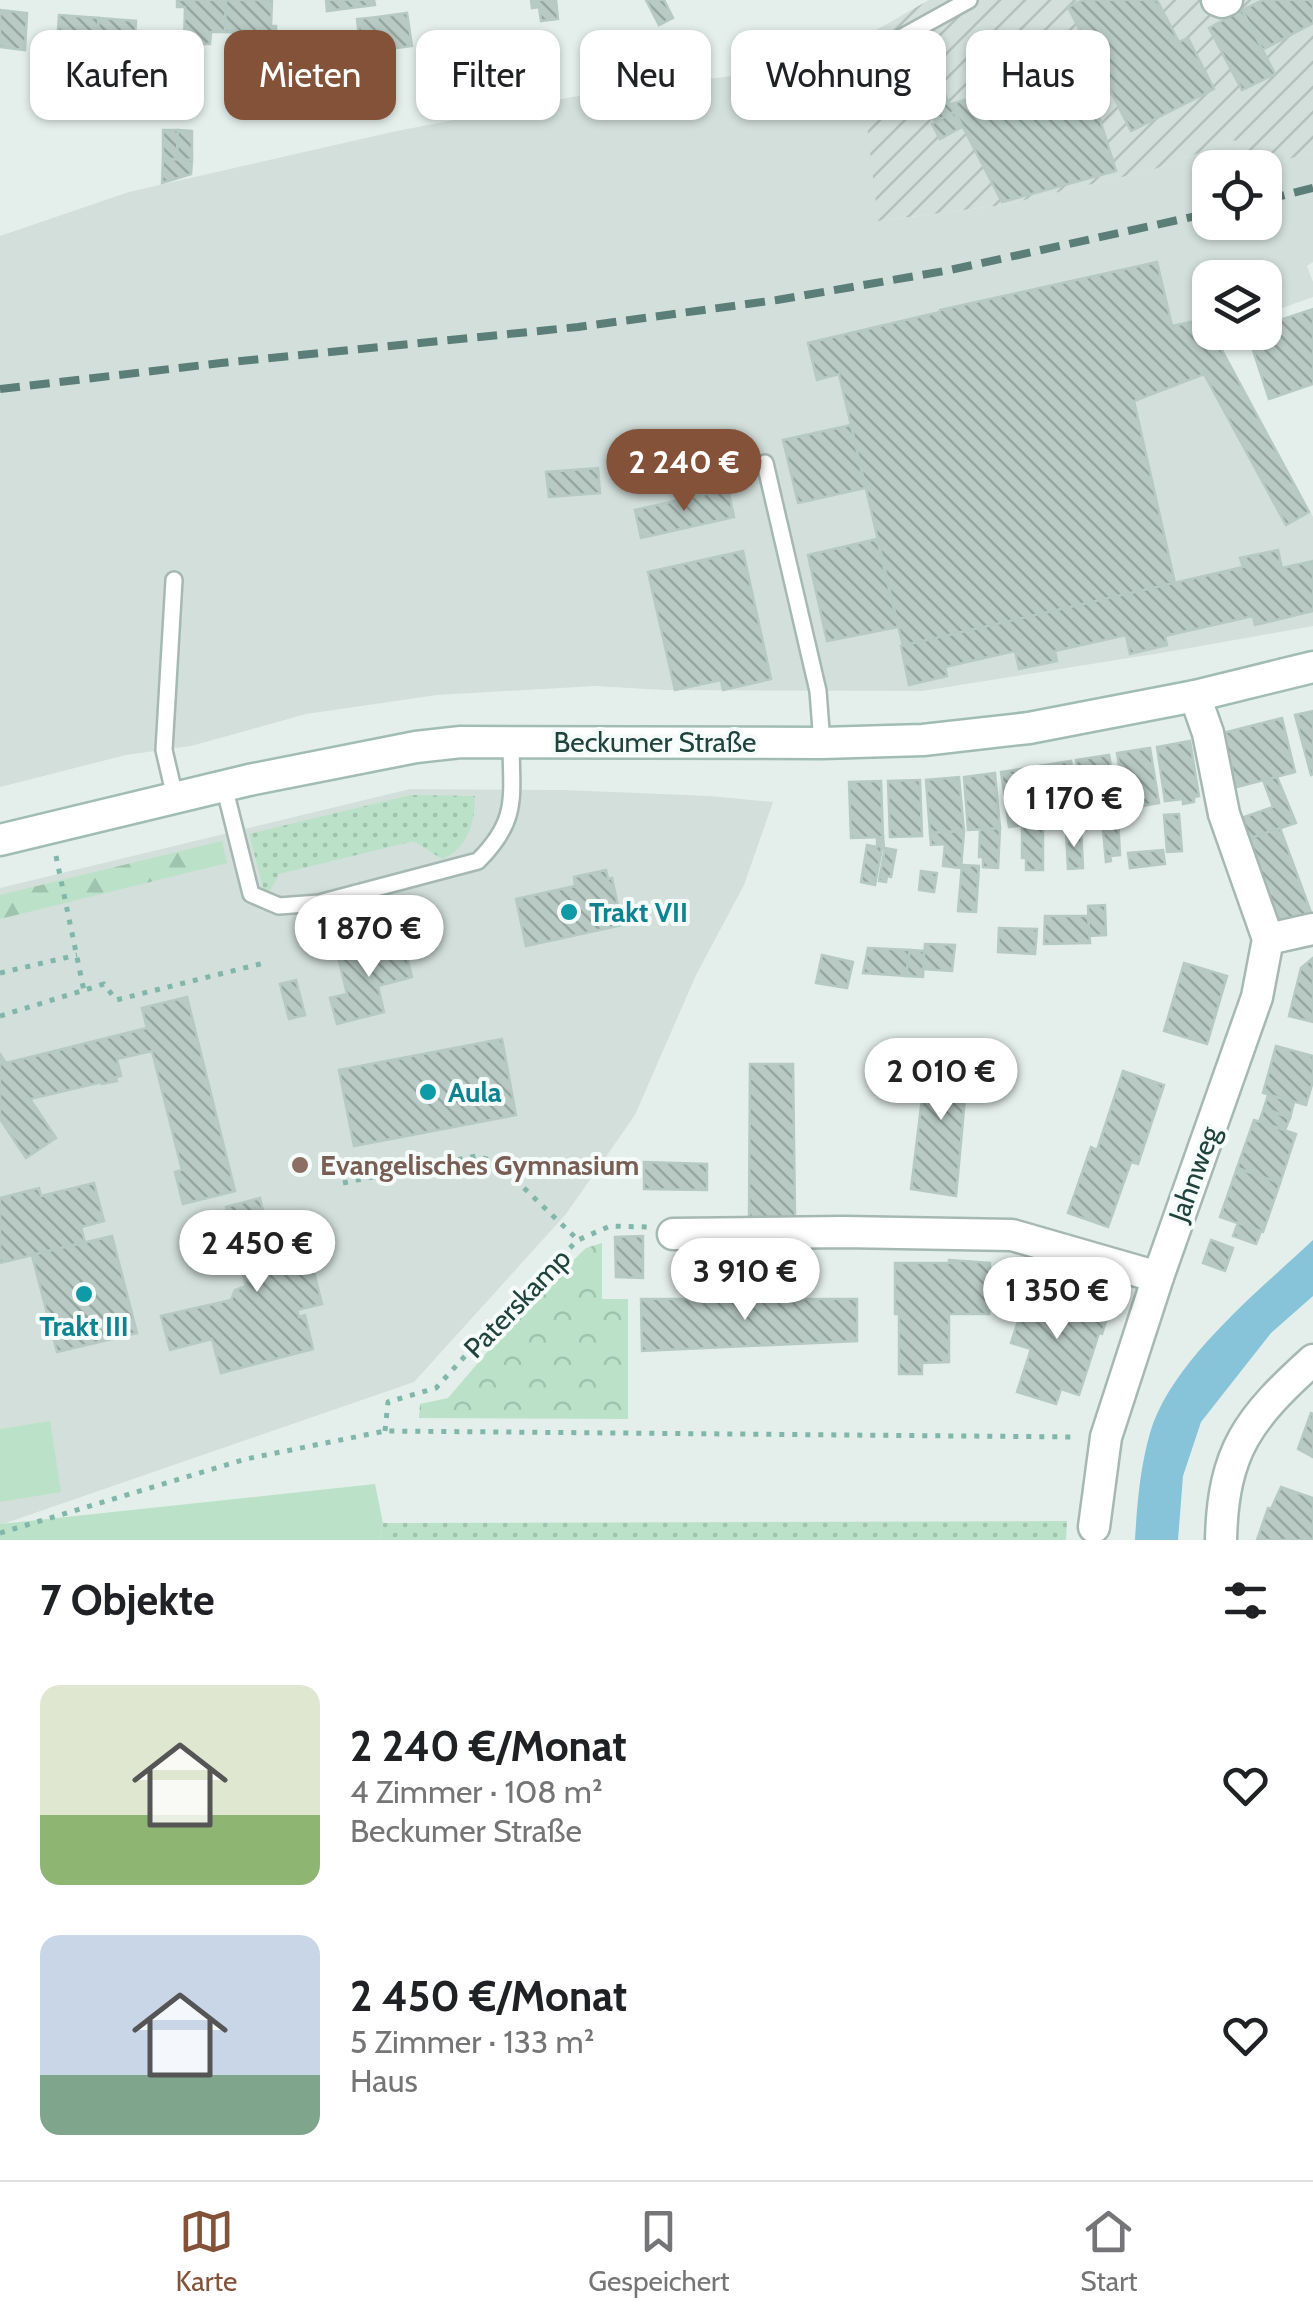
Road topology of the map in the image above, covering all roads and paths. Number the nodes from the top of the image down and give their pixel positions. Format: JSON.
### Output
{"nodes":[{"id":1,"x":969,"y":0,"type":"edge"},
{"id":2,"x":1217,"y":0,"type":"edge"},
{"id":3,"x":1227,"y":0,"type":"edge"},
{"id":4,"x":914,"y":30,"type":"edge"},
{"id":5,"x":765,"y":464,"type":"dead end"},
{"id":6,"x":174,"y":580,"type":"dead end"},
{"id":7,"x":1313,"y":667,"type":"edge"},
{"id":8,"x":1196,"y":696,"type":"junction"},
{"id":9,"x":511,"y":742,"type":"junction"},
{"id":10,"x":822,"y":743,"type":"junction"},
{"id":11,"x":224,"y":786,"type":"junction"},
{"id":12,"x":175,"y":798,"type":"junction"},
{"id":13,"x":50,"y":828,"type":"junction"},
{"id":14,"x":0,"y":840,"type":"edge"},
{"id":15,"x":1313,"y":929,"type":"edge"},
{"id":16,"x":1268,"y":939,"type":"junction"},
{"id":17,"x":77,"y":955,"type":"junction"},
{"id":18,"x":268,"y":962,"type":"dead end"},
{"id":19,"x":0,"y":973,"type":"edge"},
{"id":20,"x":84,"y":990,"type":"junction"},
{"id":21,"x":0,"y":1014,"type":"edge"},
{"id":22,"x":343,"y":1183,"type":"dead end"},
{"id":23,"x":674,"y":1234,"type":"joint"},
{"id":24,"x":578,"y":1240,"type":"junction"},
{"id":25,"x":1158,"y":1277,"type":"junction"},
{"id":26,"x":1313,"y":1360,"type":"edge"},
{"id":27,"x":385,"y":1431,"type":"junction"},
{"id":28,"x":1106,"y":1438,"type":"junction"},
{"id":29,"x":1094,"y":1527,"type":"dead end"},
{"id":30,"x":0,"y":1533,"type":"edge"},
{"id":31,"x":1220,"y":1540,"type":"edge"}],
"edges":[{"from":1,"to":4,"type":"lane"},
{"from":2,"to":3,"type":"street"},
{"from":5,"to":10,"type":"lane"},
{"from":6,"to":12,"type":"lane"},
{"from":7,"to":8,"type":"street","name":"Beckumer Straße"},
{"from":8,"to":10,"type":"street","name":"Beckumer Straße"},
{"from":8,"to":16,"type":"street"},
{"from":9,"to":10,"type":"street","name":"Beckumer Straße"},
{"from":9,"to":11,"type":"street","name":"Beckumer Straße"},
{"from":9,"to":11,"type":"lane"},
{"from":11,"to":12,"type":"street","name":"Beckumer Straße"},
{"from":12,"to":13,"type":"street","name":"Beckumer Straße"},
{"from":13,"to":14,"type":"street","name":"Beckumer Straße"},
{"from":13,"to":17,"type":"path"},
{"from":15,"to":16,"type":"street"},
{"from":16,"to":25,"type":"street","name":"Jahnweg"},
{"from":17,"to":19,"type":"path"},
{"from":17,"to":20,"type":"path"},
{"from":18,"to":20,"type":"path"},
{"from":20,"to":21,"type":"path"},
{"from":22,"to":24,"type":"path"},
{"from":23,"to":24,"type":"path","name":"Paterskamp"},
{"from":23,"to":25,"type":"street"},
{"from":24,"to":27,"type":"path","name":"Paterskamp"},
{"from":25,"to":28,"type":"street","name":"Jahnweg"},
{"from":26,"to":31,"type":"street"},
{"from":27,"to":28,"type":"path"},
{"from":27,"to":30,"type":"path"},
{"from":28,"to":29,"type":"street","name":"Jahnweg"}]}
